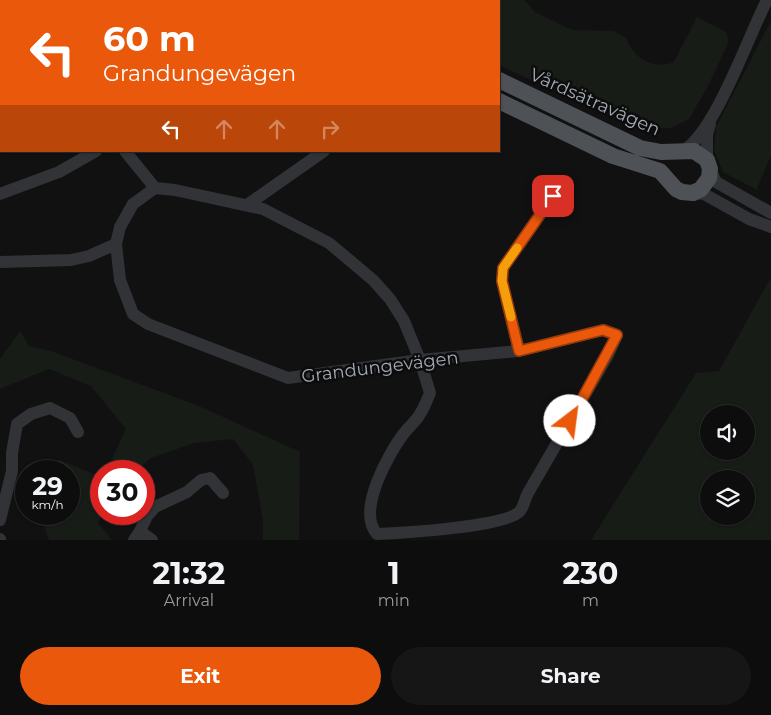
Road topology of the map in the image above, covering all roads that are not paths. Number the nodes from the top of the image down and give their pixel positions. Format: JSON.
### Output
{"nodes":[{"id":1,"x":767,"y":0,"type":"edge"},
{"id":2,"x":500,"y":80,"type":"edge"},
{"id":3,"x":500,"y":101,"type":"edge"},
{"id":4,"x":711,"y":119,"type":"junction"},
{"id":5,"x":680,"y":151,"type":"junction"},
{"id":6,"x":94,"y":152,"type":"edge"},
{"id":7,"x":126,"y":152,"type":"edge"},
{"id":8,"x":323,"y":152,"type":"edge"},
{"id":9,"x":709,"y":165,"type":"junction"},
{"id":10,"x":670,"y":183,"type":"junction"},
{"id":11,"x":155,"y":188,"type":"junction"},
{"id":12,"x":693,"y":193,"type":"junction"},
{"id":13,"x":0,"y":194,"type":"edge"},
{"id":14,"x":553,"y":196,"type":"dead end"},
{"id":15,"x":247,"y":205,"type":"junction"},
{"id":16,"x":771,"y":213,"type":"edge"},
{"id":17,"x":771,"y":227,"type":"edge"},
{"id":18,"x":116,"y":244,"type":"junction"},
{"id":19,"x":0,"y":262,"type":"edge"},
{"id":20,"x":519,"y":351,"type":"junction"},
{"id":21,"x":420,"y":360,"type":"junction"},
{"id":22,"x":78,"y":432,"type":"dead end"},
{"id":23,"x":223,"y":493,"type":"dead end"},
{"id":24,"x":0,"y":520,"type":"edge"},
{"id":25,"x":137,"y":535,"type":"edge"},
{"id":26,"x":152,"y":540,"type":"edge"}],
"edges":[{"from":1,"to":4,"type":"street"},
{"from":2,"to":5,"type":"main road","name":"Vårdsätravägen"},
{"from":3,"to":10,"type":"main road"},
{"from":4,"to":5,"type":"street"},
{"from":4,"to":9,"type":"street"},
{"from":5,"to":9,"type":"main road"},
{"from":5,"to":10,"type":"main road"},
{"from":6,"to":13,"type":"street"},
{"from":7,"to":11,"type":"street"},
{"from":8,"to":15,"type":"street"},
{"from":9,"to":12,"type":"main road"},
{"from":9,"to":16,"type":"street"},
{"from":10,"to":12,"type":"main road"},
{"from":11,"to":15,"type":"street"},
{"from":11,"to":18,"type":"street","name":"Grandungevägen"},
{"from":12,"to":17,"type":"street"},
{"from":14,"to":20,"type":"street"},
{"from":15,"to":21,"type":"street"},
{"from":18,"to":19,"type":"street"},
{"from":18,"to":21,"type":"street","name":"Grandungevägen"},
{"from":20,"to":21,"type":"street","name":"Grandungevägen"},
{"from":20,"to":21,"type":"street","name":"Grandungevägen"},
{"from":22,"to":24,"type":"street"},
{"from":23,"to":25,"type":"street"},
{"from":25,"to":26,"type":"street"}]}
